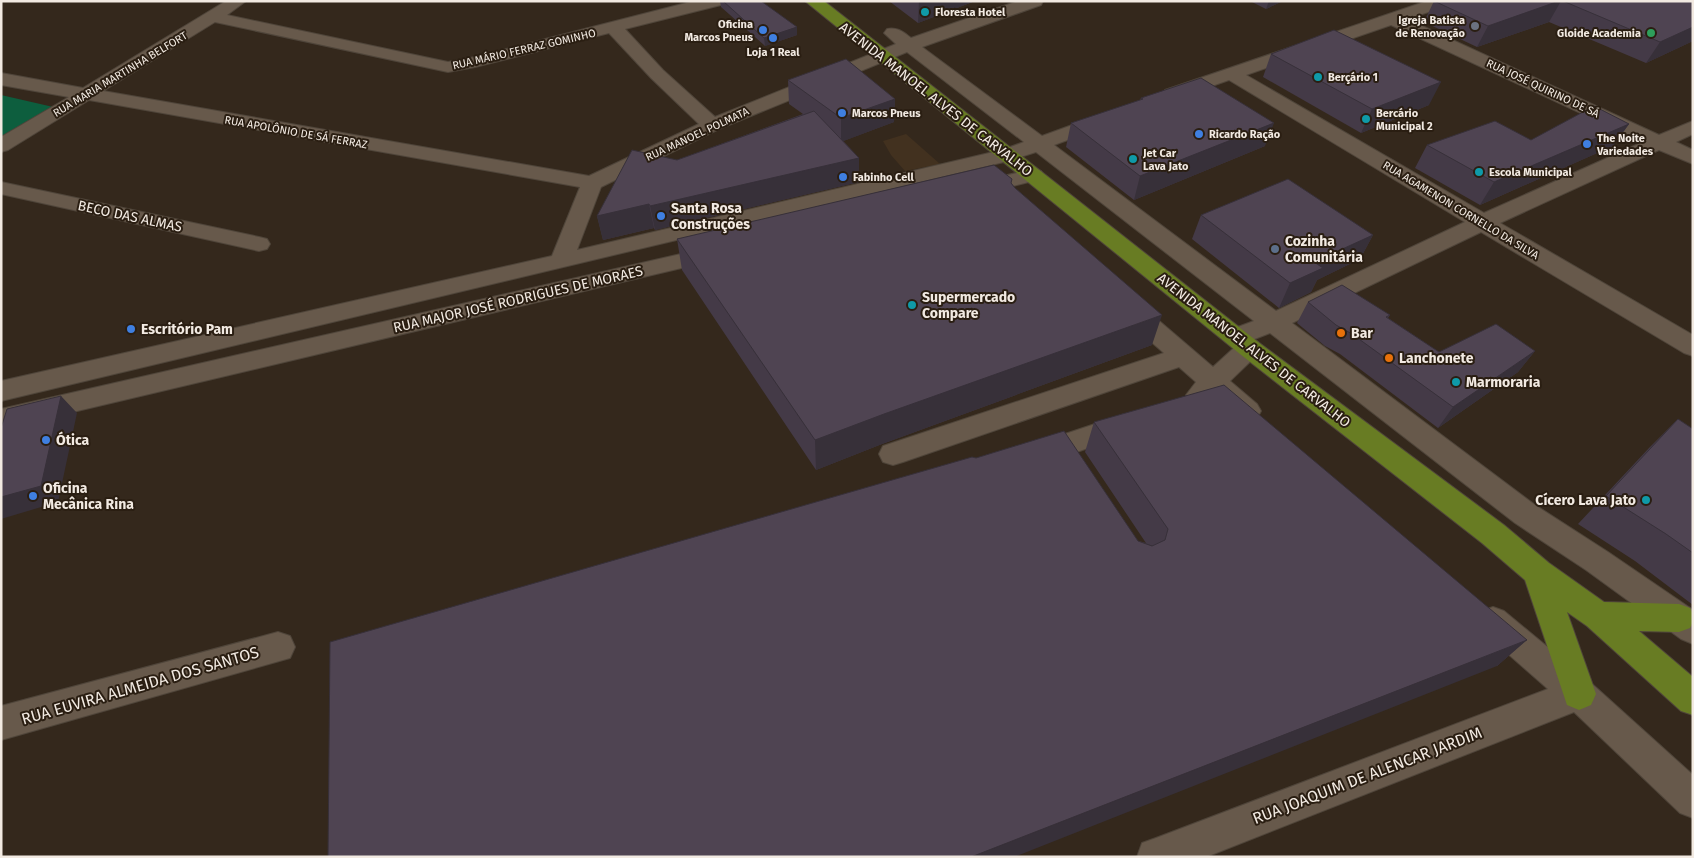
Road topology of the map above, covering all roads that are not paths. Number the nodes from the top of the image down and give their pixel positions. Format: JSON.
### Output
{"nodes":[{"id":1,"x":238,"y":1,"type":"edge"},
{"id":2,"x":715,"y":1,"type":"edge"},
{"id":3,"x":813,"y":1,"type":"edge"},
{"id":4,"x":987,"y":1,"type":"edge"},
{"id":5,"x":1035,"y":1,"type":"edge"},
{"id":6,"x":1444,"y":1,"type":"edge"},
{"id":7,"x":214,"y":17,"type":"junction"},
{"id":8,"x":1393,"y":19,"type":"junction"},
{"id":9,"x":614,"y":28,"type":"junction"},
{"id":10,"x":902,"y":38,"type":"junction"},
{"id":11,"x":872,"y":49,"type":"junction"},
{"id":12,"x":1230,"y":73,"type":"junction"},
{"id":13,"x":1,"y":79,"type":"edge"},
{"id":14,"x":86,"y":95,"type":"junction"},
{"id":15,"x":1157,"y":100,"type":"edge"},
{"id":16,"x":1121,"y":114,"type":"edge"},
{"id":17,"x":712,"y":125,"type":"junction"},
{"id":18,"x":1693,"y":127,"type":"edge"},
{"id":19,"x":1661,"y":142,"type":"junction"},
{"id":20,"x":1039,"y":144,"type":"junction"},
{"id":21,"x":1,"y":146,"type":"edge"},
{"id":22,"x":1008,"y":155,"type":"junction"},
{"id":23,"x":1693,"y":158,"type":"edge"},
{"id":24,"x":1034,"y":175,"type":"junction"},
{"id":25,"x":592,"y":183,"type":"junction"},
{"id":26,"x":1,"y":188,"type":"edge"},
{"id":27,"x":956,"y":194,"type":"edge"},
{"id":28,"x":1482,"y":223,"type":"junction"},
{"id":29,"x":648,"y":240,"type":"junction"},
{"id":30,"x":259,"y":244,"type":"dead end"},
{"id":31,"x":734,"y":248,"type":"edge"},
{"id":32,"x":561,"y":261,"type":"junction"},
{"id":33,"x":657,"y":267,"type":"junction"},
{"id":34,"x":1108,"y":290,"type":"edge"},
{"id":35,"x":1274,"y":322,"type":"junction"},
{"id":36,"x":1243,"y":343,"type":"junction"},
{"id":37,"x":1693,"y":347,"type":"edge"},
{"id":38,"x":1183,"y":356,"type":"junction"},
{"id":39,"x":1213,"y":383,"type":"junction"},
{"id":40,"x":4,"y":397,"type":"edge"},
{"id":41,"x":1180,"y":404,"type":"edge"},
{"id":42,"x":1144,"y":418,"type":"edge"},
{"id":43,"x":1,"y":420,"type":"edge"},
{"id":44,"x":1267,"y":428,"type":"edge"},
{"id":45,"x":1063,"y":446,"type":"junction"},
{"id":46,"x":894,"y":454,"type":"dead end"},
{"id":47,"x":1035,"y":455,"type":"edge"},
{"id":48,"x":1079,"y":471,"type":"edge"},
{"id":49,"x":1525,"y":514,"type":"junction"},
{"id":50,"x":1493,"y":534,"type":"junction"},
{"id":51,"x":1538,"y":572,"type":"junction"},
{"id":52,"x":1472,"y":603,"type":"edge"},
{"id":53,"x":1598,"y":616,"type":"junction"},
{"id":54,"x":1686,"y":624,"type":"edge"},
{"id":55,"x":278,"y":647,"type":"dead end"},
{"id":56,"x":1579,"y":694,"type":"junction"},
{"id":57,"x":1693,"y":699,"type":"edge"},
{"id":58,"x":1,"y":723,"type":"edge"},
{"id":59,"x":1693,"y":800,"type":"edge"},
{"id":60,"x":1156,"y":857,"type":"edge"}],
"edges":[{"from":1,"to":7,"type":"street","name":"RUA MARIA MARTINHA BELFORT"},
{"from":2,"to":9,"type":"street","name":"RUA MÁRIO FERRAZ GOMINHO"},
{"from":3,"to":11,"type":"main road","name":"AVENIDA MANOEL ALVES DE CARVALHO"},
{"from":4,"to":10,"type":"street"},
{"from":5,"to":10,"type":"street"},
{"from":6,"to":8,"type":"street"},
{"from":7,"to":9,"type":"street","name":"RUA MÁRIO FERRAZ GOMINHO"},
{"from":7,"to":14,"type":"street","name":"RUA MARIA MARTINHA BELFORT"},
{"from":8,"to":12,"type":"street"},
{"from":8,"to":19,"type":"street","name":"RUA JOSÉ QUIRINO DE SÁ"},
{"from":9,"to":17,"type":"street"},
{"from":10,"to":11,"type":"street","name":"RUA MANOEL POLMATA"},
{"from":10,"to":20,"type":"street","name":"AVENIDA MANOEL ALVES DE CARVALHO"},
{"from":11,"to":17,"type":"street","name":"RUA MANOEL POLMATA"},
{"from":11,"to":22,"type":"main road","name":"AVENIDA MANOEL ALVES DE CARVALHO"},
{"from":12,"to":15,"type":"street"},
{"from":12,"to":28,"type":"street","name":"RUA AGAMENON CORNELLO DA SILVA"},
{"from":13,"to":14,"type":"street","name":"RUA APOLÔNIO DE SÁ FERRAZ"},
{"from":14,"to":21,"type":"street","name":"RUA MARIA MARTINHA BELFORT"},
{"from":14,"to":25,"type":"street","name":"RUA APOLÔNIO DE SÁ FERRAZ"},
{"from":16,"to":20,"type":"street","name":"RUA MAJOR JOSÉ RODRIGUES DE MORAES"},
{"from":17,"to":25,"type":"street","name":"RUA MANOEL POLMATA"},
{"from":18,"to":19,"type":"street"},
{"from":19,"to":23,"type":"street","name":"RUA JOSÉ QUIRINO DE SÁ"},
{"from":19,"to":28,"type":"street"},
{"from":20,"to":22,"type":"street","name":"RUA MAJOR JOSÉ RODRIGUES DE MORAES"},
{"from":20,"to":35,"type":"street","name":"AVENIDA MANOEL ALVES DE CARVALHO"},
{"from":22,"to":24,"type":"main road","name":"AVENIDA MANOEL ALVES DE CARVALHO"},
{"from":22,"to":29,"type":"street","name":"RUA MAJOR JOSÉ RODRIGUES DE MORAES"},
{"from":24,"to":27,"type":"street"},
{"from":24,"to":36,"type":"main road","name":"AVENIDA MANOEL ALVES DE CARVALHO"},
{"from":25,"to":32,"type":"street"},
{"from":26,"to":30,"type":"street","name":"BECO DAS ALMAS"},
{"from":28,"to":35,"type":"street"},
{"from":28,"to":37,"type":"street","name":"RUA AGAMENON CORNELLO DA SILVA"},
{"from":29,"to":32,"type":"street","name":"RUA MAJOR JOSÉ RODRIGUES DE MORAES"},
{"from":29,"to":33,"type":"street"},
{"from":31,"to":33,"type":"street","name":"RUA MAJOR JOSÉ RODRIGUES DE MORAES"},
{"from":32,"to":40,"type":"street","name":"RUA MAJOR JOSÉ RODRIGUES DE MORAES"},
{"from":33,"to":43,"type":"street","name":"RUA MAJOR JOSÉ RODRIGUES DE MORAES"},
{"from":34,"to":38,"type":"street"},
{"from":35,"to":36,"type":"street"},
{"from":35,"to":49,"type":"street","name":"AVENIDA MANOEL ALVES DE CARVALHO"},
{"from":36,"to":39,"type":"street"},
{"from":36,"to":50,"type":"main road","name":"AVENIDA MANOEL ALVES DE CARVALHO"},
{"from":38,"to":39,"type":"street"},
{"from":38,"to":46,"type":"street"},
{"from":39,"to":41,"type":"street"},
{"from":39,"to":44,"type":"street"},
{"from":42,"to":45,"type":"street"},
{"from":45,"to":47,"type":"street"},
{"from":45,"to":48,"type":"street"},
{"from":49,"to":50,"type":"street"},
{"from":49,"to":54,"type":"street","name":"AVENIDA MANOEL ALVES DE CARVALHO"},
{"from":50,"to":51,"type":"main road","name":"AVENIDA MANOEL ALVES DE CARVALHO"},
{"from":51,"to":53,"type":"main road","name":"AVENIDA MANOEL ALVES DE CARVALHO"},
{"from":51,"to":56,"type":"main road"},
{"from":52,"to":56,"type":"street"},
{"from":53,"to":54,"type":"main road"},
{"from":53,"to":57,"type":"main road","name":"AVENIDA MANOEL ALVES DE CARVALHO"},
{"from":55,"to":58,"type":"street","name":"RUA EUVIRA ALMEIDA DOS SANTOS"},
{"from":56,"to":59,"type":"street"},
{"from":56,"to":60,"type":"street","name":"RUA JOAQUIM DE ALENCAR JARDIM"}]}
